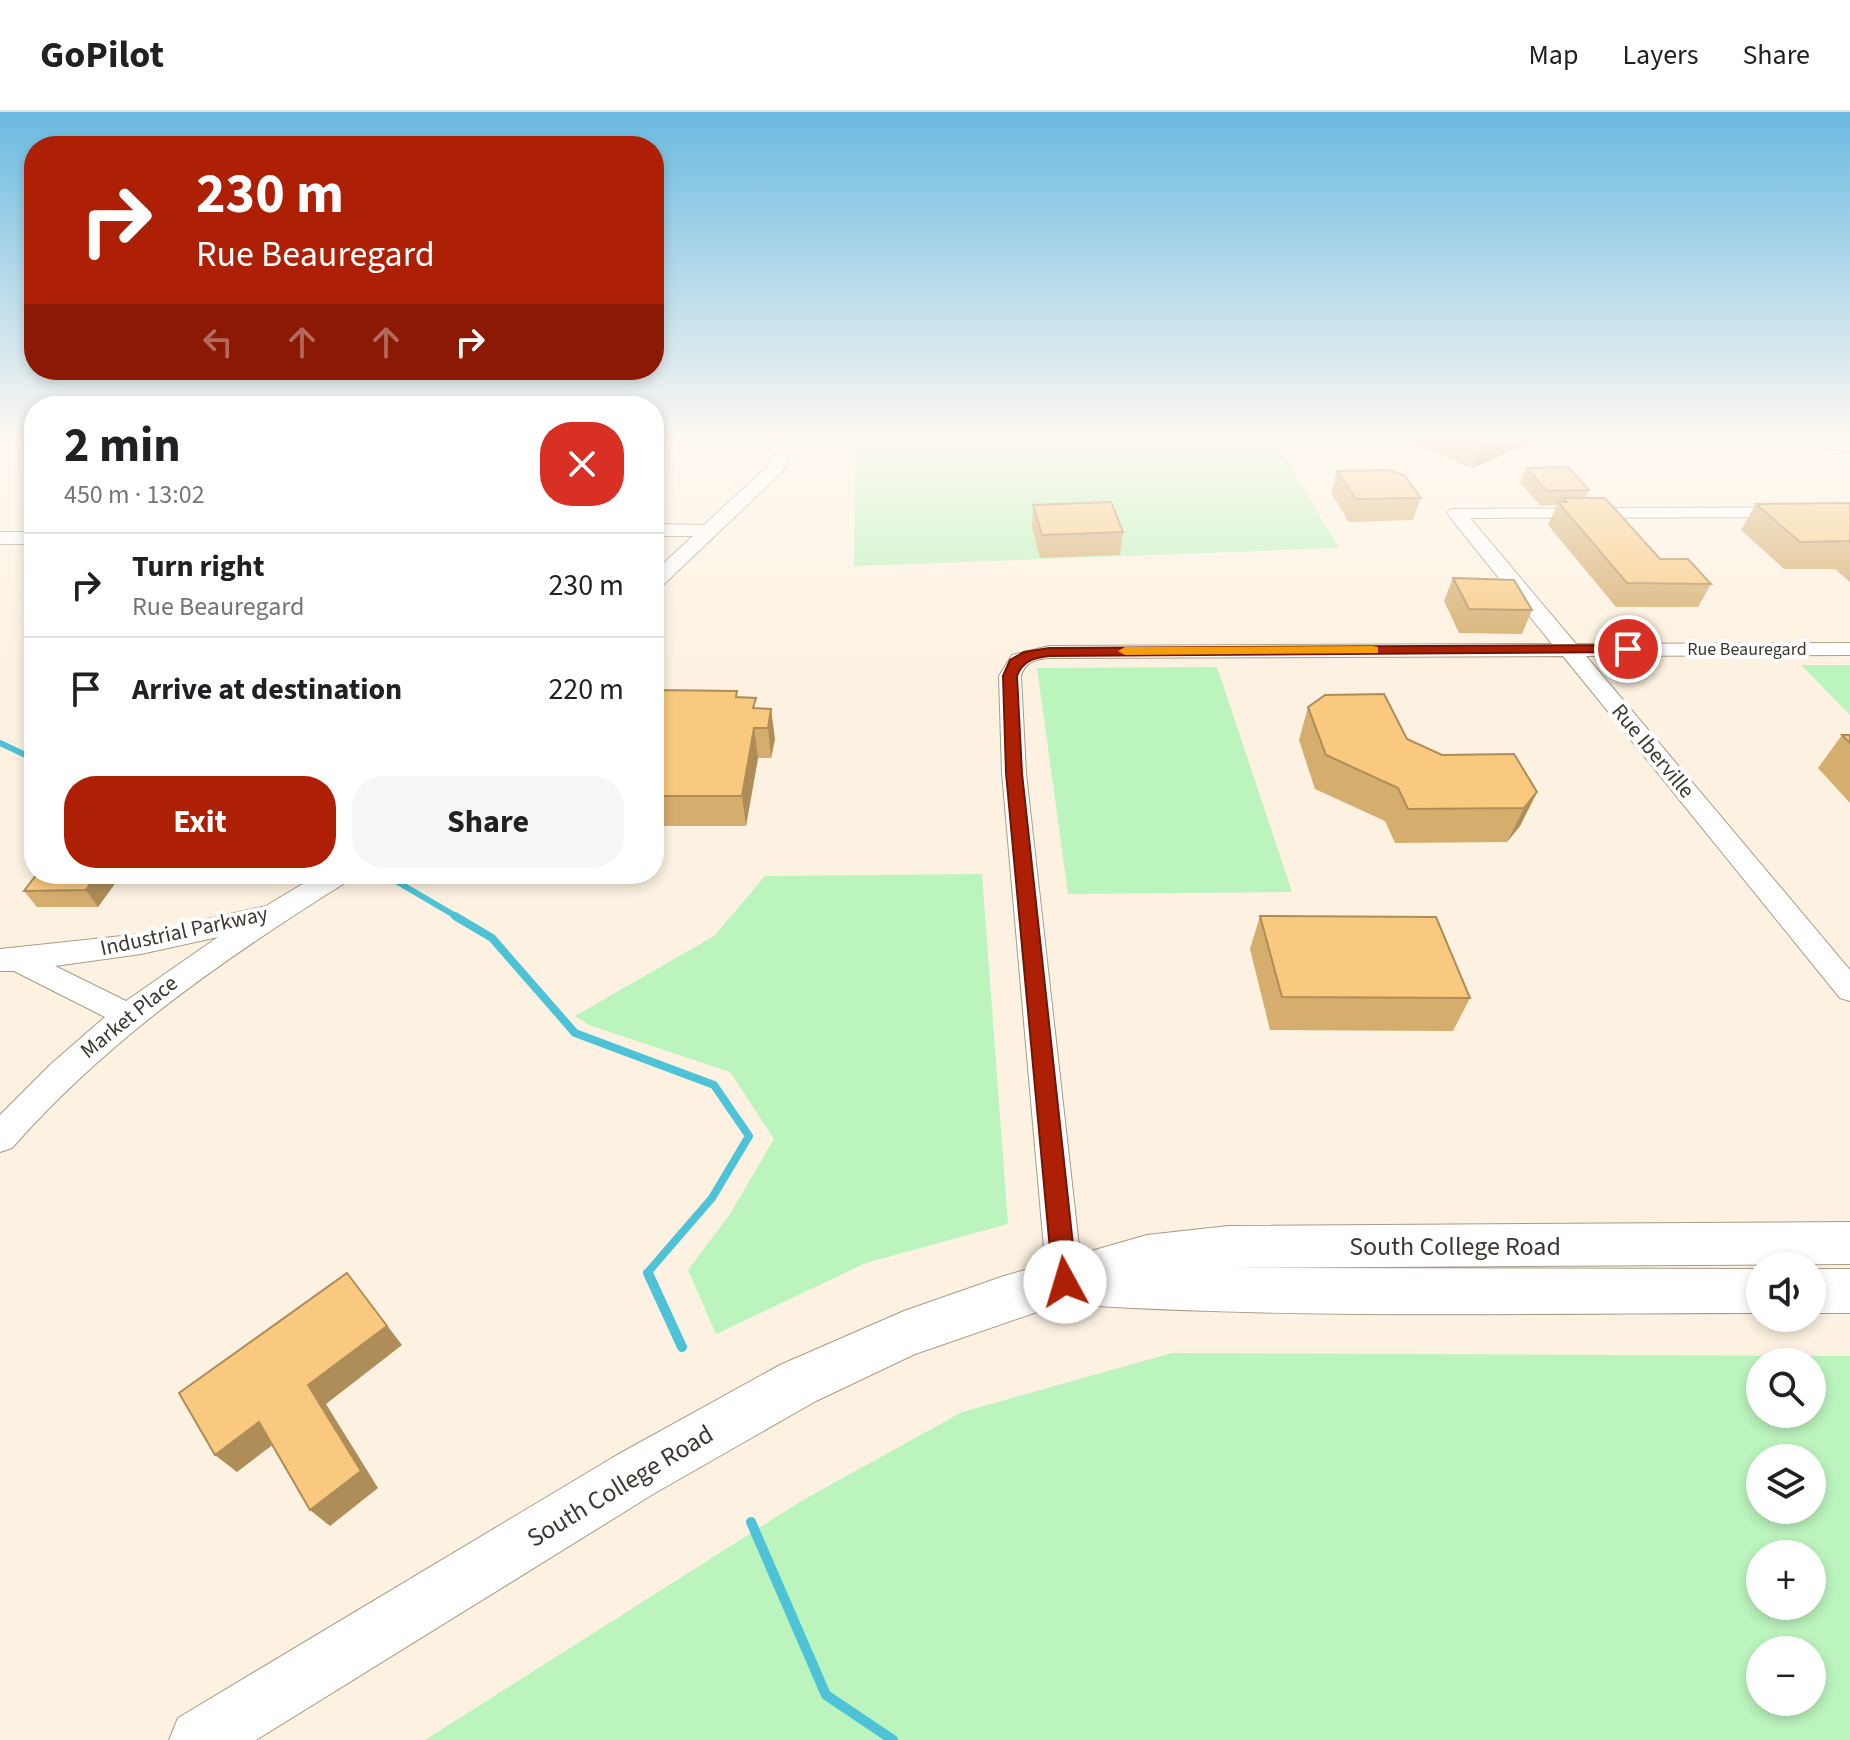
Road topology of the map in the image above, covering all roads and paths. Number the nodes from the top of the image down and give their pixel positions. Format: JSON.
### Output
{"nodes":[{"id":1,"x":728,"y":512,"type":"edge"},
{"id":2,"x":1850,"y":512,"type":"edge"},
{"id":3,"x":664,"y":530,"type":"edge"},
{"id":4,"x":707,"y":531,"type":"junction"},
{"id":5,"x":0,"y":538,"type":"edge"},
{"id":6,"x":24,"y":538,"type":"edge"},
{"id":7,"x":664,"y":573,"type":"edge"},
{"id":8,"x":1569,"y":649,"type":"junction"},
{"id":9,"x":1850,"y":649,"type":"edge"},
{"id":10,"x":323,"y":884,"type":"edge"},
{"id":11,"x":282,"y":909,"type":"junction"},
{"id":12,"x":9,"y":960,"type":"edge"},
{"id":13,"x":1850,"y":990,"type":"edge"},
{"id":14,"x":126,"y":1014,"type":"junction"},
{"id":15,"x":0,"y":1138,"type":"edge"},
{"id":16,"x":1850,"y":1243,"type":"edge"},
{"id":17,"x":1065,"y":1282,"type":"junction"},
{"id":18,"x":1746,"y":1291,"type":"edge"},
{"id":19,"x":1826,"y":1291,"type":"edge"},
{"id":20,"x":1850,"y":1291,"type":"edge"},
{"id":21,"x":200,"y":1740,"type":"edge"}],
"edges":[{"from":1,"to":4,"type":"street"},
{"from":2,"to":8,"type":"street","name":"Rue Iberville"},
{"from":3,"to":4,"type":"street"},
{"from":4,"to":7,"type":"street"},
{"from":5,"to":6,"type":"street"},
{"from":8,"to":9,"type":"street","name":"Rue Beauregard"},
{"from":8,"to":13,"type":"street","name":"Rue Iberville"},
{"from":8,"to":17,"type":"street","name":"Rue Beauregard"},
{"from":10,"to":11,"type":"street","name":"Industrial Parkway"},
{"from":11,"to":12,"type":"street","name":"Industrial Parkway"},
{"from":11,"to":14,"type":"street","name":"Market Place"},
{"from":12,"to":14,"type":"street","name":"Industrial Parkway"},
{"from":14,"to":15,"type":"street","name":"Market Place"},
{"from":16,"to":17,"type":"street","name":"South College Road"},
{"from":17,"to":18,"type":"street","name":"South College Road"},
{"from":17,"to":21,"type":"street","name":"South College Road"},
{"from":19,"to":20,"type":"street"}]}
